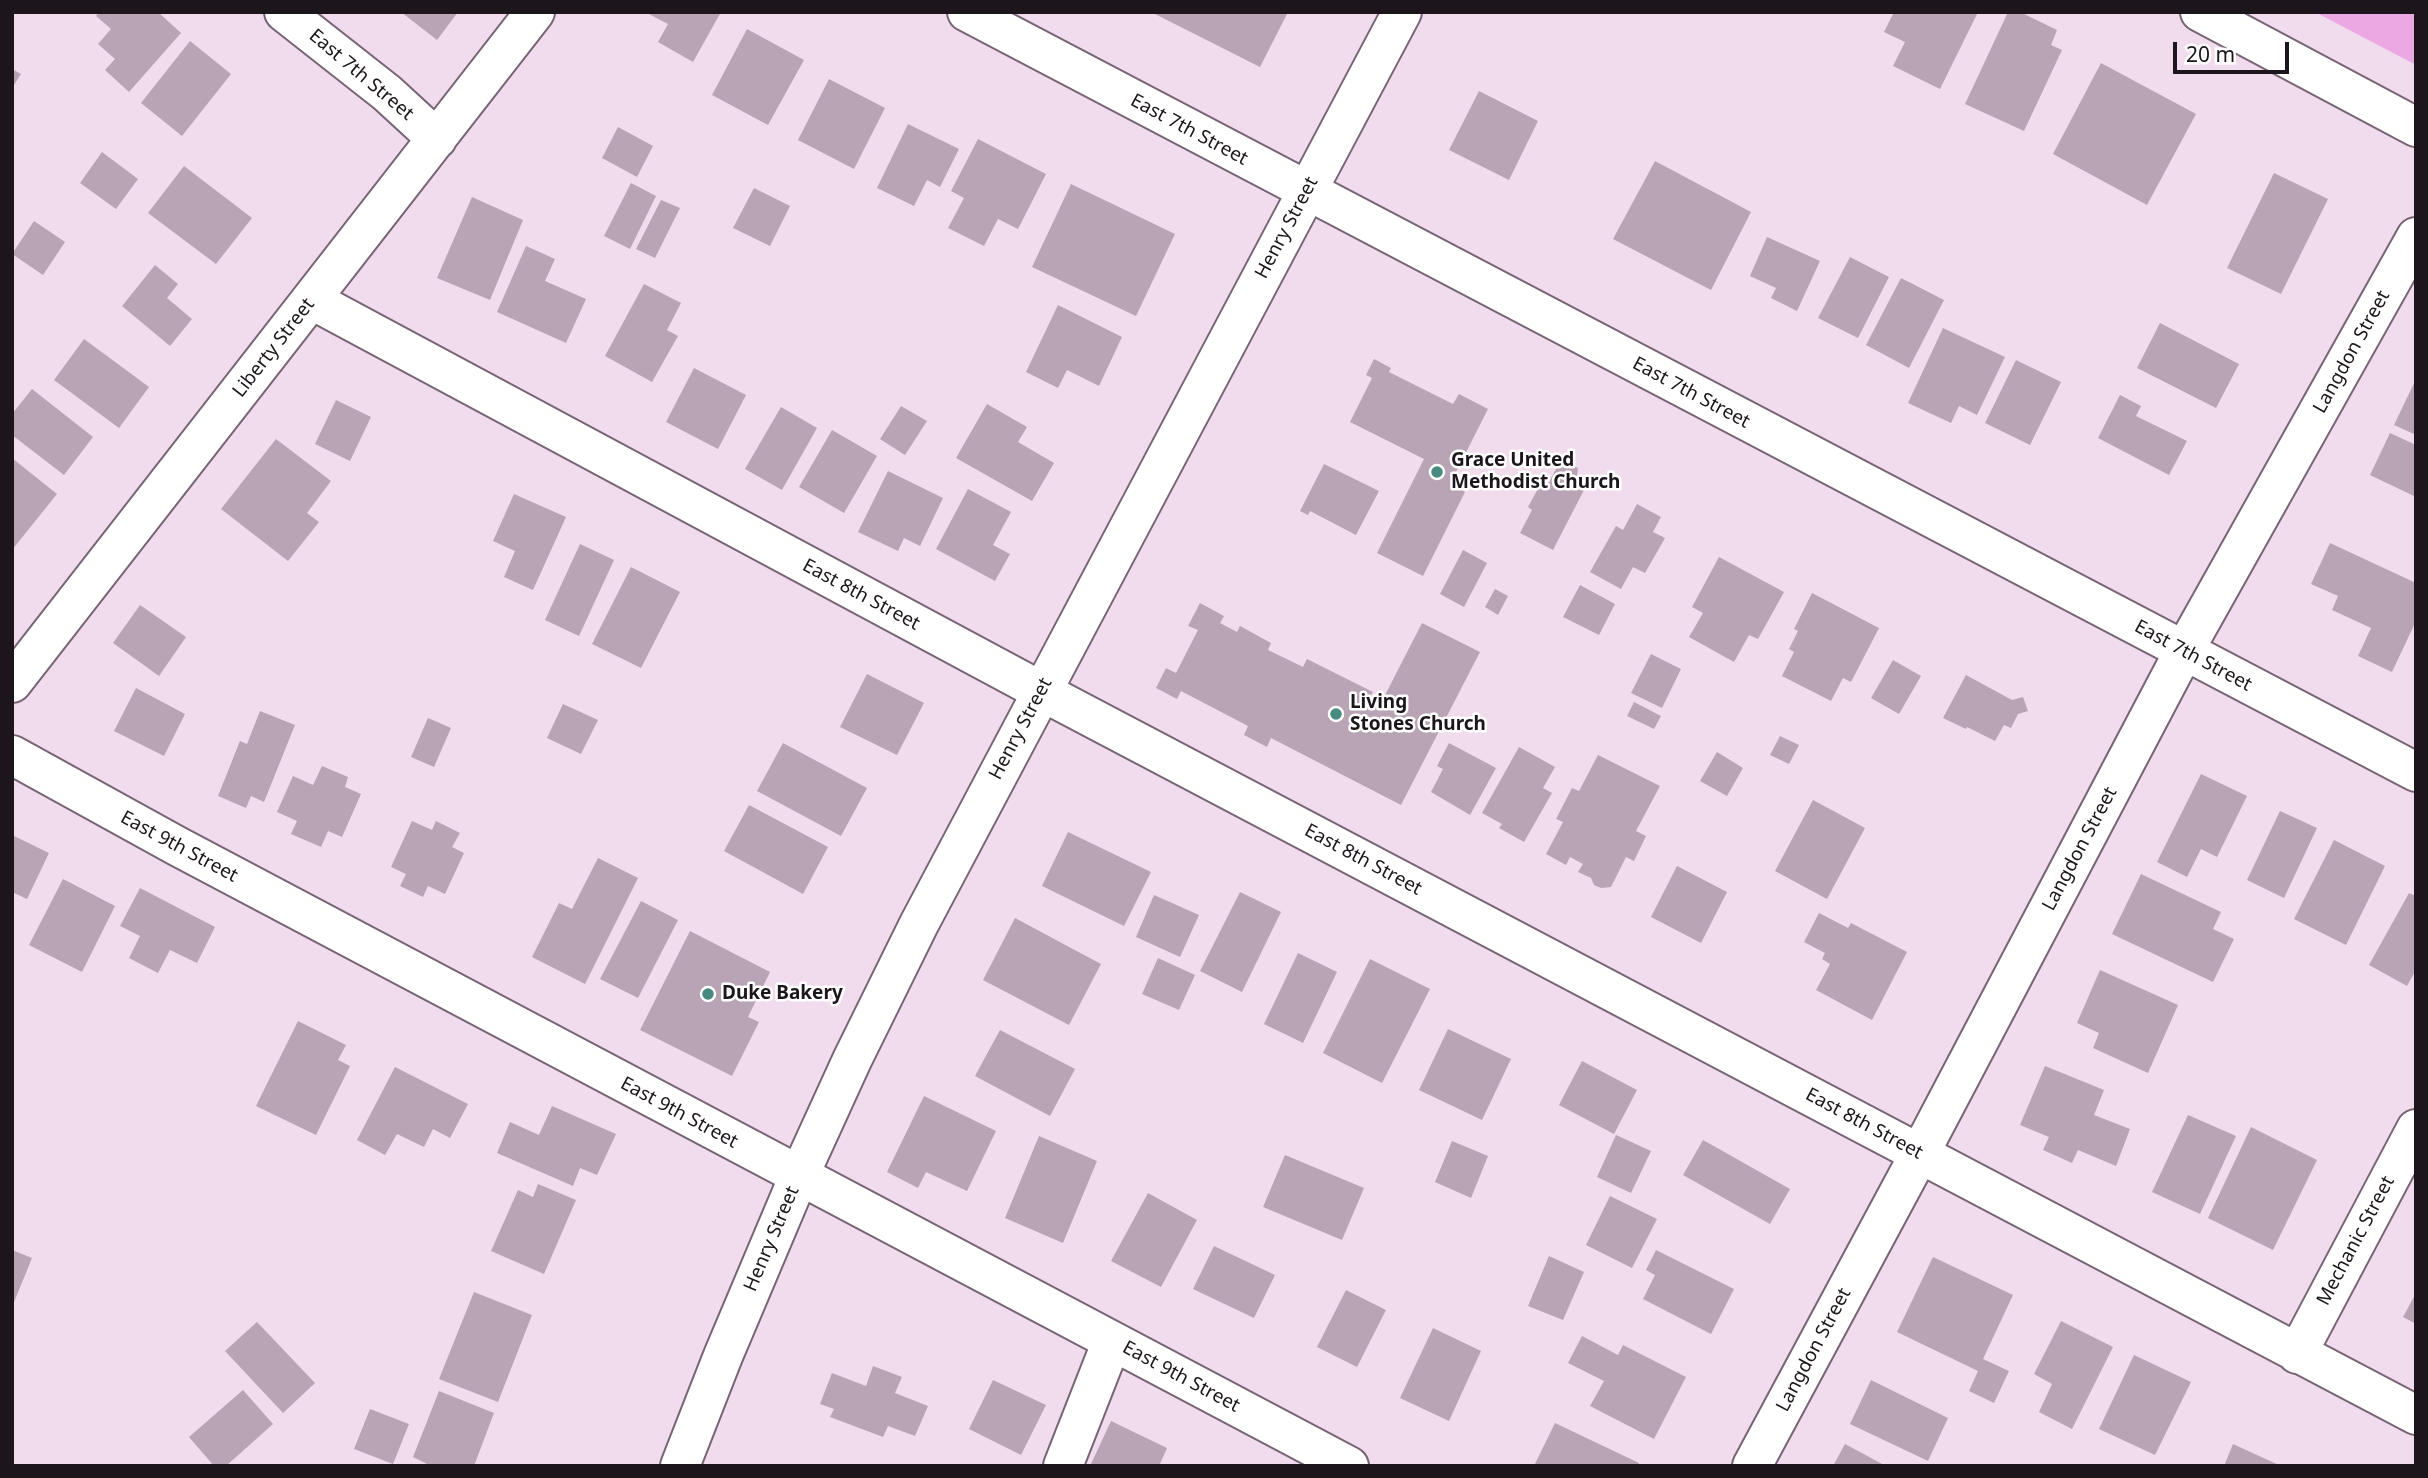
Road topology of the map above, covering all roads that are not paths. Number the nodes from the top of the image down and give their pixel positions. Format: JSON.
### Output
{"nodes":[{"id":1,"x":284,"y":12,"type":"edge"},
{"id":2,"x":535,"y":12,"type":"edge"},
{"id":3,"x":967,"y":12,"type":"edge"},
{"id":4,"x":1402,"y":12,"type":"edge"},
{"id":5,"x":2200,"y":12,"type":"edge"},
{"id":6,"x":2416,"y":127,"type":"edge"},
{"id":7,"x":437,"y":139,"type":"junction"},
{"id":8,"x":1306,"y":192,"type":"junction"},
{"id":9,"x":2416,"y":237,"type":"edge"},
{"id":10,"x":312,"y":300,"type":"junction"},
{"id":11,"x":2184,"y":651,"type":"junction"},
{"id":12,"x":12,"y":683,"type":"edge"},
{"id":13,"x":1041,"y":691,"type":"junction"},
{"id":14,"x":12,"y":755,"type":"edge"},
{"id":15,"x":2416,"y":772,"type":"edge"},
{"id":16,"x":2416,"y":1129,"type":"edge"},
{"id":17,"x":1920,"y":1153,"type":"junction"},
{"id":18,"x":799,"y":1176,"type":"junction"},
{"id":19,"x":1112,"y":1341,"type":"junction"},
{"id":20,"x":2297,"y":1354,"type":"junction"},
{"id":21,"x":2416,"y":1415,"type":"edge"},
{"id":22,"x":680,"y":1466,"type":"edge"},
{"id":23,"x":1063,"y":1466,"type":"edge"},
{"id":24,"x":1349,"y":1466,"type":"edge"},
{"id":25,"x":1752,"y":1466,"type":"edge"}],
"edges":[{"from":1,"to":7,"type":"street","name":"East 7th Street"},
{"from":2,"to":7,"type":"street","name":"Liberty Street"},
{"from":3,"to":8,"type":"street","name":"East 7th Street"},
{"from":4,"to":8,"type":"street","name":"Henry Street"},
{"from":5,"to":6,"type":"street"},
{"from":7,"to":10,"type":"street","name":"Liberty Street"},
{"from":8,"to":11,"type":"street","name":"East 7th Street"},
{"from":8,"to":13,"type":"street","name":"Henry Street"},
{"from":9,"to":11,"type":"street","name":"Langdon Street"},
{"from":10,"to":12,"type":"street","name":"Liberty Street"},
{"from":10,"to":13,"type":"street","name":"East 8th Street"},
{"from":11,"to":15,"type":"street","name":"East 7th Street"},
{"from":11,"to":17,"type":"street","name":"Langdon Street"},
{"from":13,"to":17,"type":"street","name":"East 8th Street"},
{"from":13,"to":18,"type":"street","name":"Henry Street"},
{"from":14,"to":18,"type":"street","name":"East 9th Street"},
{"from":16,"to":20,"type":"street","name":"Mechanic Street"},
{"from":17,"to":20,"type":"street","name":"East 8th Street"},
{"from":17,"to":25,"type":"street","name":"Langdon Street"},
{"from":18,"to":19,"type":"street","name":"East 9th Street"},
{"from":18,"to":22,"type":"street","name":"Henry Street"},
{"from":19,"to":23,"type":"street"},
{"from":19,"to":24,"type":"street","name":"East 9th Street"},
{"from":20,"to":21,"type":"street","name":"East 8th Street"}]}
